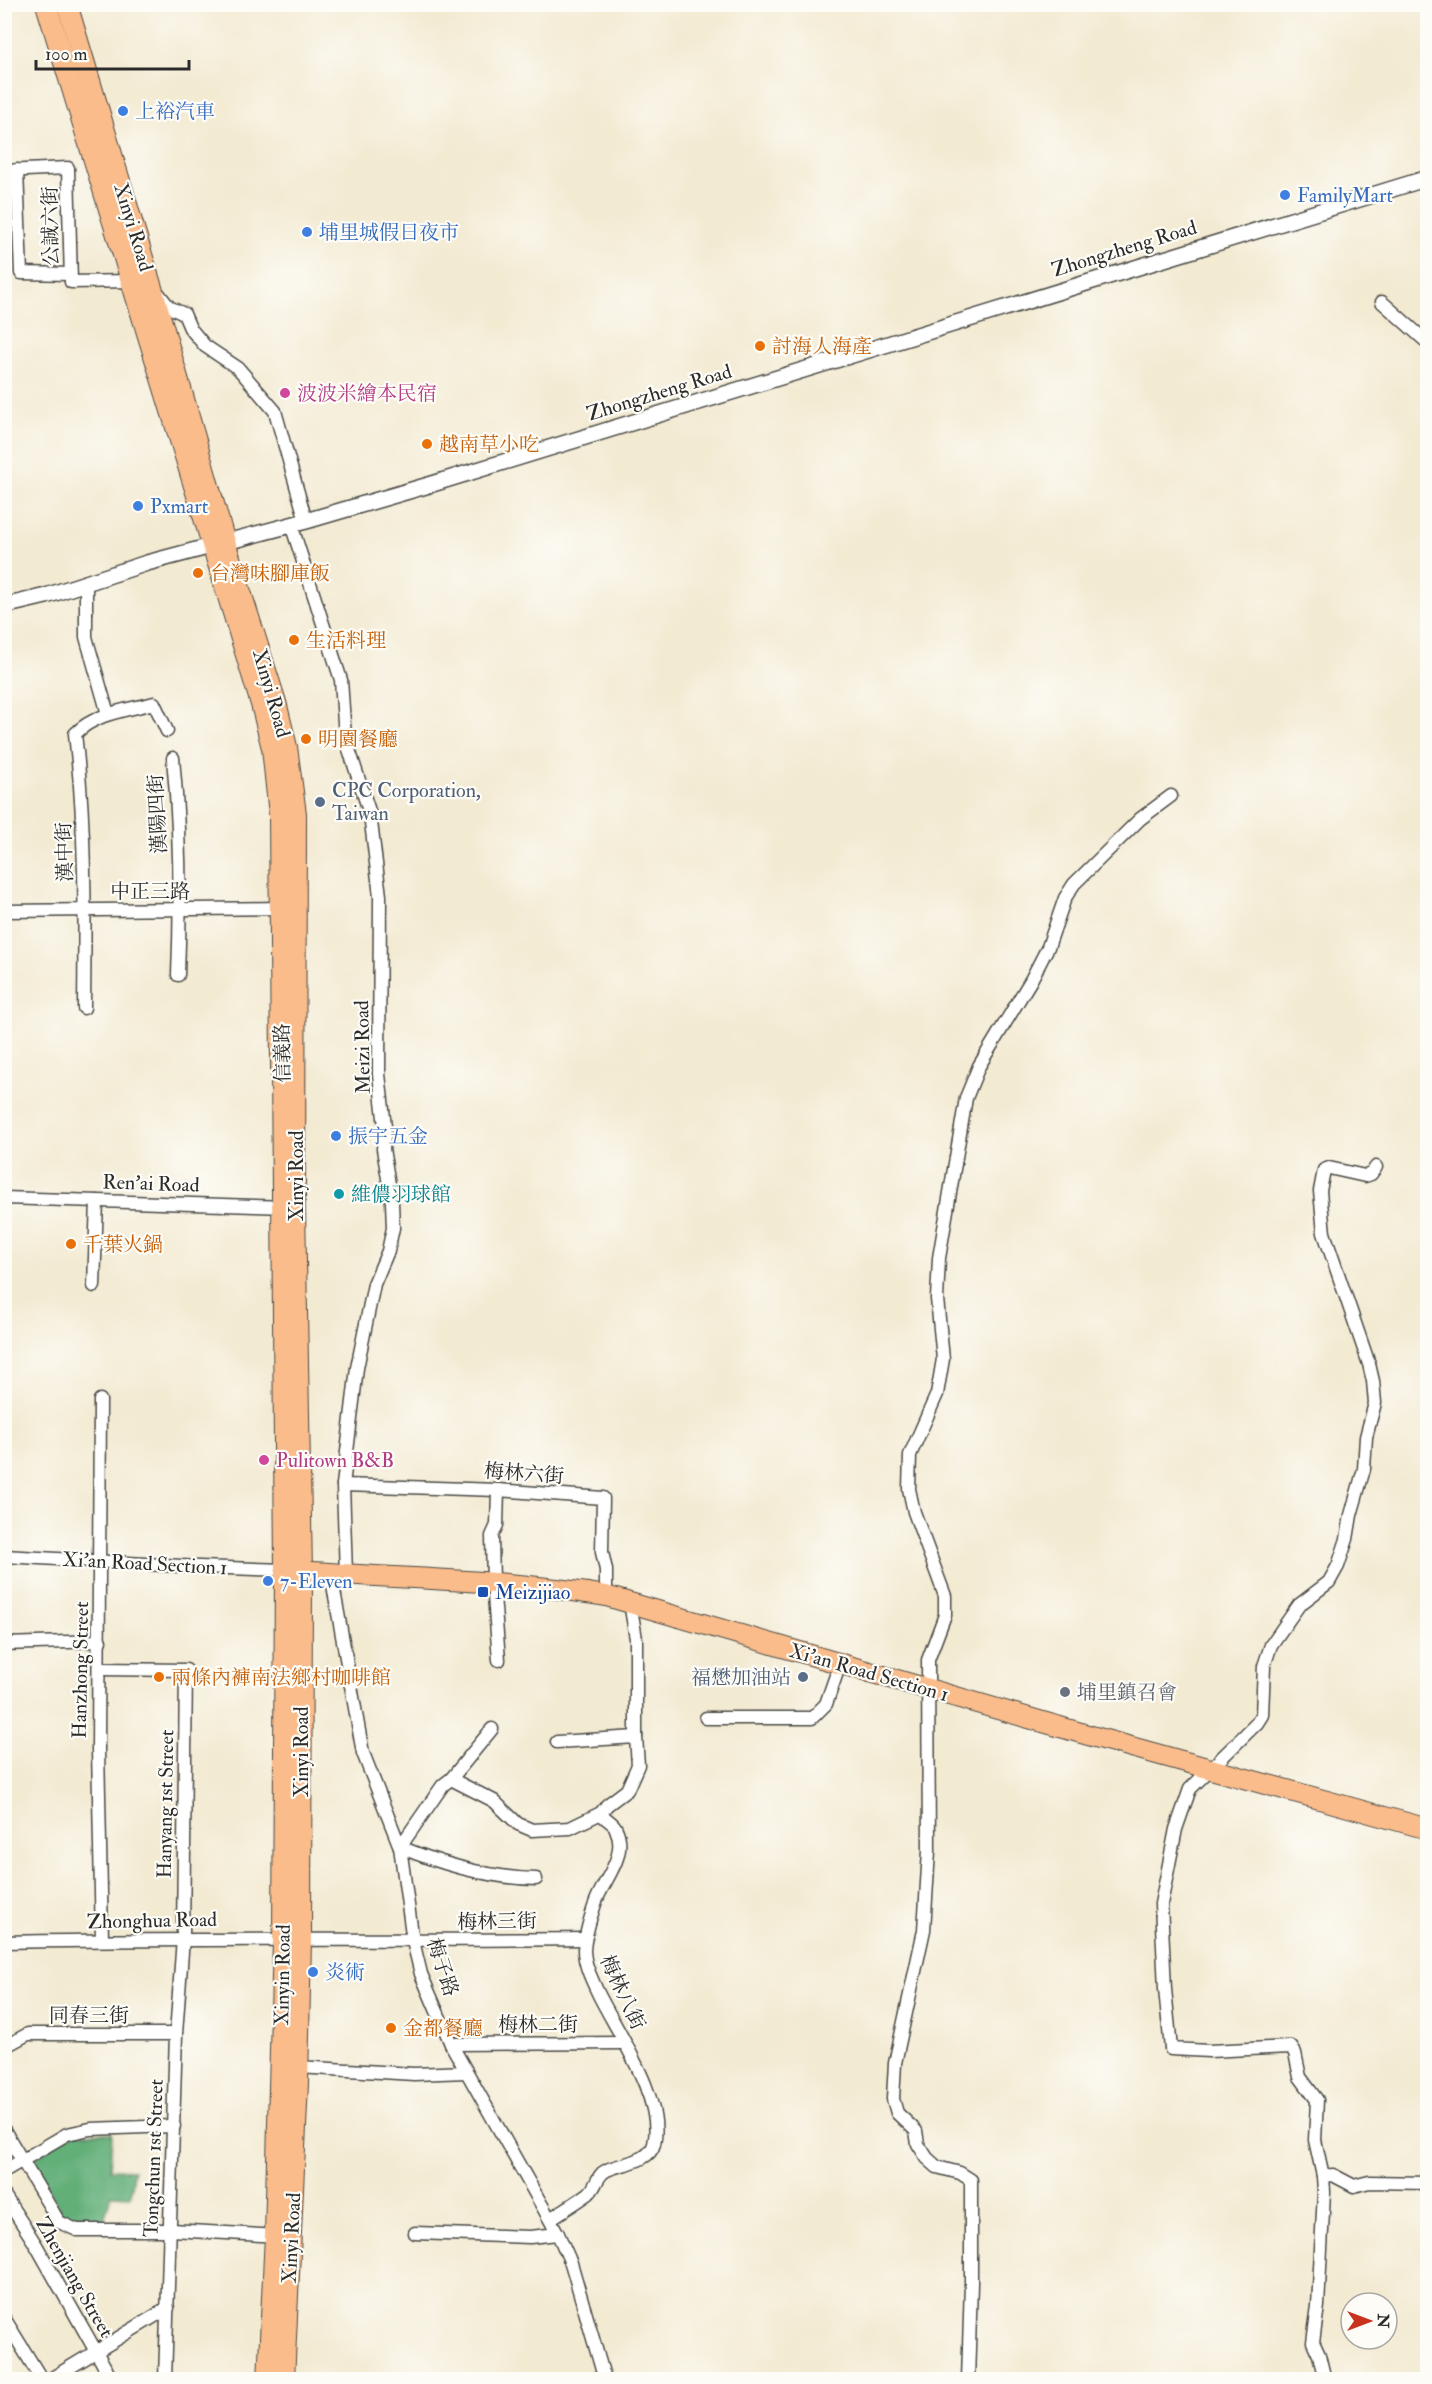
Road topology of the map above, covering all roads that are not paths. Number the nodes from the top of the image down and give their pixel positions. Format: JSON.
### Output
{"nodes":[{"id":1,"x":46,"y":4,"type":"edge"},
{"id":2,"x":67,"y":4,"type":"edge"},
{"id":3,"x":11,"y":170,"type":"edge"},
{"id":4,"x":1428,"y":178,"type":"edge"},
{"id":5,"x":123,"y":223,"type":"junction"},
{"id":6,"x":71,"y":278,"type":"junction"},
{"id":7,"x":131,"y":282,"type":"junction"},
{"id":8,"x":151,"y":285,"type":"junction"},
{"id":9,"x":1382,"y":302,"type":"dead end"},
{"id":10,"x":1428,"y":343,"type":"edge"},
{"id":11,"x":306,"y":521,"type":"junction"},
{"id":12,"x":291,"y":524,"type":"junction"},
{"id":13,"x":218,"y":543,"type":"junction"},
{"id":14,"x":86,"y":583,"type":"junction"},
{"id":15,"x":4,"y":606,"type":"edge"},
{"id":16,"x":108,"y":714,"type":"junction"},
{"id":17,"x":167,"y":731,"type":"dead end"},
{"id":18,"x":172,"y":758,"type":"dead end"},
{"id":19,"x":1171,"y":796,"type":"dead end"},
{"id":20,"x":288,"y":908,"type":"junction"},
{"id":21,"x":85,"y":910,"type":"junction"},
{"id":22,"x":180,"y":910,"type":"junction"},
{"id":23,"x":4,"y":911,"type":"edge"},
{"id":24,"x":178,"y":975,"type":"dead end"},
{"id":25,"x":84,"y":1008,"type":"dead end"},
{"id":26,"x":1376,"y":1167,"type":"dead end"},
{"id":27,"x":4,"y":1198,"type":"edge"},
{"id":28,"x":97,"y":1201,"type":"junction"},
{"id":29,"x":288,"y":1207,"type":"junction"},
{"id":30,"x":94,"y":1287,"type":"dead end"},
{"id":31,"x":100,"y":1400,"type":"dead end"},
{"id":32,"x":343,"y":1485,"type":"junction"},
{"id":33,"x":498,"y":1490,"type":"junction"},
{"id":34,"x":4,"y":1556,"type":"edge"},
{"id":35,"x":100,"y":1561,"type":"junction"},
{"id":36,"x":293,"y":1570,"type":"junction"},
{"id":37,"x":339,"y":1574,"type":"junction"},
{"id":38,"x":493,"y":1583,"type":"junction"},
{"id":39,"x":606,"y":1596,"type":"junction"},
{"id":40,"x":630,"y":1602,"type":"junction"},
{"id":41,"x":99,"y":1641,"type":"junction"},
{"id":42,"x":4,"y":1644,"type":"edge"},
{"id":43,"x":499,"y":1660,"type":"dead end"},
{"id":44,"x":840,"y":1664,"type":"junction"},
{"id":45,"x":100,"y":1669,"type":"junction"},
{"id":46,"x":929,"y":1690,"type":"junction"},
{"id":47,"x":706,"y":1718,"type":"dead end"},
{"id":48,"x":492,"y":1729,"type":"dead end"},
{"id":49,"x":636,"y":1737,"type":"junction"},
{"id":50,"x":557,"y":1742,"type":"dead end"},
{"id":51,"x":1210,"y":1768,"type":"junction"},
{"id":52,"x":451,"y":1779,"type":"junction"},
{"id":53,"x":601,"y":1813,"type":"junction"},
{"id":54,"x":1428,"y":1828,"type":"edge"},
{"id":55,"x":400,"y":1847,"type":"junction"},
{"id":56,"x":536,"y":1879,"type":"dead end"},
{"id":57,"x":183,"y":1938,"type":"junction"},
{"id":58,"x":292,"y":1939,"type":"junction"},
{"id":59,"x":585,"y":1939,"type":"junction"},
{"id":60,"x":102,"y":1940,"type":"junction"},
{"id":61,"x":412,"y":1941,"type":"junction"},
{"id":62,"x":4,"y":1942,"type":"edge"},
{"id":63,"x":176,"y":2034,"type":"junction"},
{"id":64,"x":625,"y":2043,"type":"junction"},
{"id":65,"x":451,"y":2044,"type":"junction"},
{"id":66,"x":4,"y":2047,"type":"edge"},
{"id":67,"x":298,"y":2067,"type":"junction"},
{"id":68,"x":466,"y":2072,"type":"junction"},
{"id":69,"x":174,"y":2126,"type":"junction"},
{"id":70,"x":4,"y":2130,"type":"edge"},
{"id":71,"x":23,"y":2160,"type":"junction"},
{"id":72,"x":4,"y":2171,"type":"edge"},
{"id":73,"x":1323,"y":2176,"type":"junction"},
{"id":74,"x":1428,"y":2183,"type":"edge"},
{"id":75,"x":4,"y":2194,"type":"edge"},
{"id":76,"x":550,"y":2219,"type":"junction"},
{"id":77,"x":171,"y":2230,"type":"junction"},
{"id":78,"x":415,"y":2233,"type":"dead end"},
{"id":79,"x":558,"y":2234,"type":"junction"},
{"id":80,"x":283,"y":2236,"type":"junction"},
{"id":81,"x":168,"y":2308,"type":"junction"},
{"id":82,"x":4,"y":2318,"type":"edge"},
{"id":83,"x":95,"y":2352,"type":"junction"},
{"id":84,"x":42,"y":2379,"type":"edge"},
{"id":85,"x":49,"y":2379,"type":"edge"},
{"id":86,"x":112,"y":2379,"type":"edge"},
{"id":87,"x":165,"y":2379,"type":"edge"},
{"id":88,"x":268,"y":2379,"type":"edge"},
{"id":89,"x":284,"y":2379,"type":"edge"},
{"id":90,"x":605,"y":2379,"type":"edge"},
{"id":91,"x":968,"y":2379,"type":"edge"},
{"id":92,"x":1325,"y":2379,"type":"edge"}],
"edges":[{"from":1,"to":5,"type":"main road","name":"Xinyi Road"},
{"from":2,"to":5,"type":"main road","name":"Xinyi Road"},
{"from":3,"to":6,"type":"street"},
{"from":3,"to":6,"type":"street","name":"公誠六街"},
{"from":4,"to":11,"type":"street","name":"Zhongzheng Road"},
{"from":5,"to":7,"type":"main road","name":"Xinyi Road"},
{"from":5,"to":8,"type":"main road","name":"Xinyi Road"},
{"from":6,"to":7,"type":"street"},
{"from":7,"to":13,"type":"main road","name":"Xinyi Road"},
{"from":8,"to":11,"type":"street"},
{"from":8,"to":13,"type":"main road","name":"Xinyi Road"},
{"from":9,"to":10,"type":"street"},
{"from":11,"to":12,"type":"street","name":"Zhongzheng Road"},
{"from":12,"to":13,"type":"street","name":"Zhongzheng Road"},
{"from":12,"to":32,"type":"street","name":"Meizi Road"},
{"from":13,"to":14,"type":"street","name":"Zhongzheng Road"},
{"from":13,"to":20,"type":"main road","name":"信義路"},
{"from":14,"to":15,"type":"street","name":"Zhongzheng Road"},
{"from":14,"to":16,"type":"street"},
{"from":16,"to":17,"type":"street"},
{"from":16,"to":21,"type":"street","name":"漢中街"},
{"from":18,"to":22,"type":"street","name":"漢陽四街"},
{"from":19,"to":46,"type":"street"},
{"from":20,"to":22,"type":"street","name":"中正三路"},
{"from":20,"to":29,"type":"main road","name":"信義路"},
{"from":21,"to":22,"type":"street","name":"中正三路"},
{"from":21,"to":23,"type":"street","name":"中正三路"},
{"from":21,"to":25,"type":"street","name":"漢中街"},
{"from":22,"to":24,"type":"street","name":"漢陽四街"},
{"from":26,"to":51,"type":"street"},
{"from":27,"to":28,"type":"street","name":"Ren'ai Road"},
{"from":28,"to":29,"type":"street","name":"Ren'ai Road"},
{"from":28,"to":30,"type":"street"},
{"from":29,"to":36,"type":"main road","name":"Xinyi Road"},
{"from":31,"to":35,"type":"street","name":"Hanzhong Street"},
{"from":32,"to":33,"type":"street","name":"梅林六街"},
{"from":32,"to":37,"type":"street","name":"Meizi Road"},
{"from":33,"to":38,"type":"street"},
{"from":33,"to":39,"type":"street","name":"梅林六街"},
{"from":34,"to":35,"type":"street","name":"Xi'an Road Section 1"},
{"from":35,"to":36,"type":"street","name":"Xi'an Road Section 1"},
{"from":35,"to":41,"type":"street","name":"Hanzhong Street"},
{"from":36,"to":37,"type":"main road","name":"Xi'an Road Section 1"},
{"from":36,"to":58,"type":"main road","name":"Xinyi Road"},
{"from":37,"to":38,"type":"main road","name":"Xi'an Road Section 1"},
{"from":37,"to":55,"type":"street","name":"梅子路"},
{"from":38,"to":39,"type":"main road","name":"Xi'an Road Section 1"},
{"from":38,"to":43,"type":"street"},
{"from":39,"to":40,"type":"main road","name":"Xi'an Road Section 1"},
{"from":40,"to":44,"type":"main road","name":"Xi'an Road Section 1"},
{"from":40,"to":49,"type":"street"},
{"from":41,"to":42,"type":"street"},
{"from":41,"to":45,"type":"street","name":"Hanzhong Street"},
{"from":44,"to":46,"type":"main road","name":"Xi'an Road Section 1"},
{"from":44,"to":47,"type":"street"},
{"from":45,"to":57,"type":"street","name":"Hanyang 1st Street"},
{"from":45,"to":60,"type":"street","name":"Hanzhong Street"},
{"from":46,"to":51,"type":"main road","name":"Xi'an Road Section 1"},
{"from":46,"to":91,"type":"street"},
{"from":48,"to":52,"type":"street"},
{"from":49,"to":50,"type":"street"},
{"from":49,"to":53,"type":"street"},
{"from":51,"to":54,"type":"main road","name":"Xi'an Road Section 1"},
{"from":51,"to":73,"type":"street"},
{"from":52,"to":53,"type":"street"},
{"from":52,"to":55,"type":"street"},
{"from":53,"to":59,"type":"street","name":"梅林八街"},
{"from":55,"to":56,"type":"street"},
{"from":55,"to":61,"type":"street","name":"梅子路"},
{"from":57,"to":58,"type":"street","name":"Zhonghua Road"},
{"from":57,"to":60,"type":"street","name":"Zhonghua Road"},
{"from":57,"to":63,"type":"street","name":"Tongchun 1st Street"},
{"from":58,"to":61,"type":"street","name":"梅林三街"},
{"from":58,"to":67,"type":"main road","name":"Xinyi Road"},
{"from":58,"to":80,"type":"main road","name":"Xinyin Road"},
{"from":59,"to":61,"type":"street","name":"梅林三街"},
{"from":59,"to":64,"type":"street","name":"梅林八街"},
{"from":60,"to":62,"type":"street","name":"Zhonghua Road"},
{"from":61,"to":65,"type":"street","name":"梅子路"},
{"from":63,"to":66,"type":"street","name":"同春三街"},
{"from":63,"to":69,"type":"street","name":"Tongchun 1st Street"},
{"from":64,"to":65,"type":"street","name":"梅林二街"},
{"from":64,"to":76,"type":"street","name":"梅林八街"},
{"from":65,"to":68,"type":"street","name":"梅子路"},
{"from":67,"to":68,"type":"street"},
{"from":67,"to":80,"type":"main road","name":"Xinyi Road"},
{"from":68,"to":76,"type":"street","name":"梅子路"},
{"from":69,"to":71,"type":"street"},
{"from":69,"to":77,"type":"street","name":"Tongchun 1st Street"},
{"from":70,"to":71,"type":"street"},
{"from":71,"to":72,"type":"street"},
{"from":71,"to":77,"type":"street"},
{"from":73,"to":74,"type":"street"},
{"from":73,"to":92,"type":"street"},
{"from":75,"to":83,"type":"street","name":"Zhenjiang Street"},
{"from":76,"to":79,"type":"street","name":"梅子路"},
{"from":77,"to":80,"type":"street"},
{"from":77,"to":81,"type":"street","name":"Tongchun 1st Street"},
{"from":78,"to":79,"type":"street"},
{"from":79,"to":90,"type":"street","name":"梅子路"},
{"from":80,"to":88,"type":"main road","name":"Xinyin Road"},
{"from":80,"to":89,"type":"main road","name":"Xinyi Road"},
{"from":81,"to":83,"type":"street"},
{"from":81,"to":87,"type":"street","name":"Tongchun 1st Street"},
{"from":82,"to":84,"type":"street"},
{"from":83,"to":85,"type":"street"},
{"from":83,"to":86,"type":"street","name":"Zhenjiang Street"}]}
